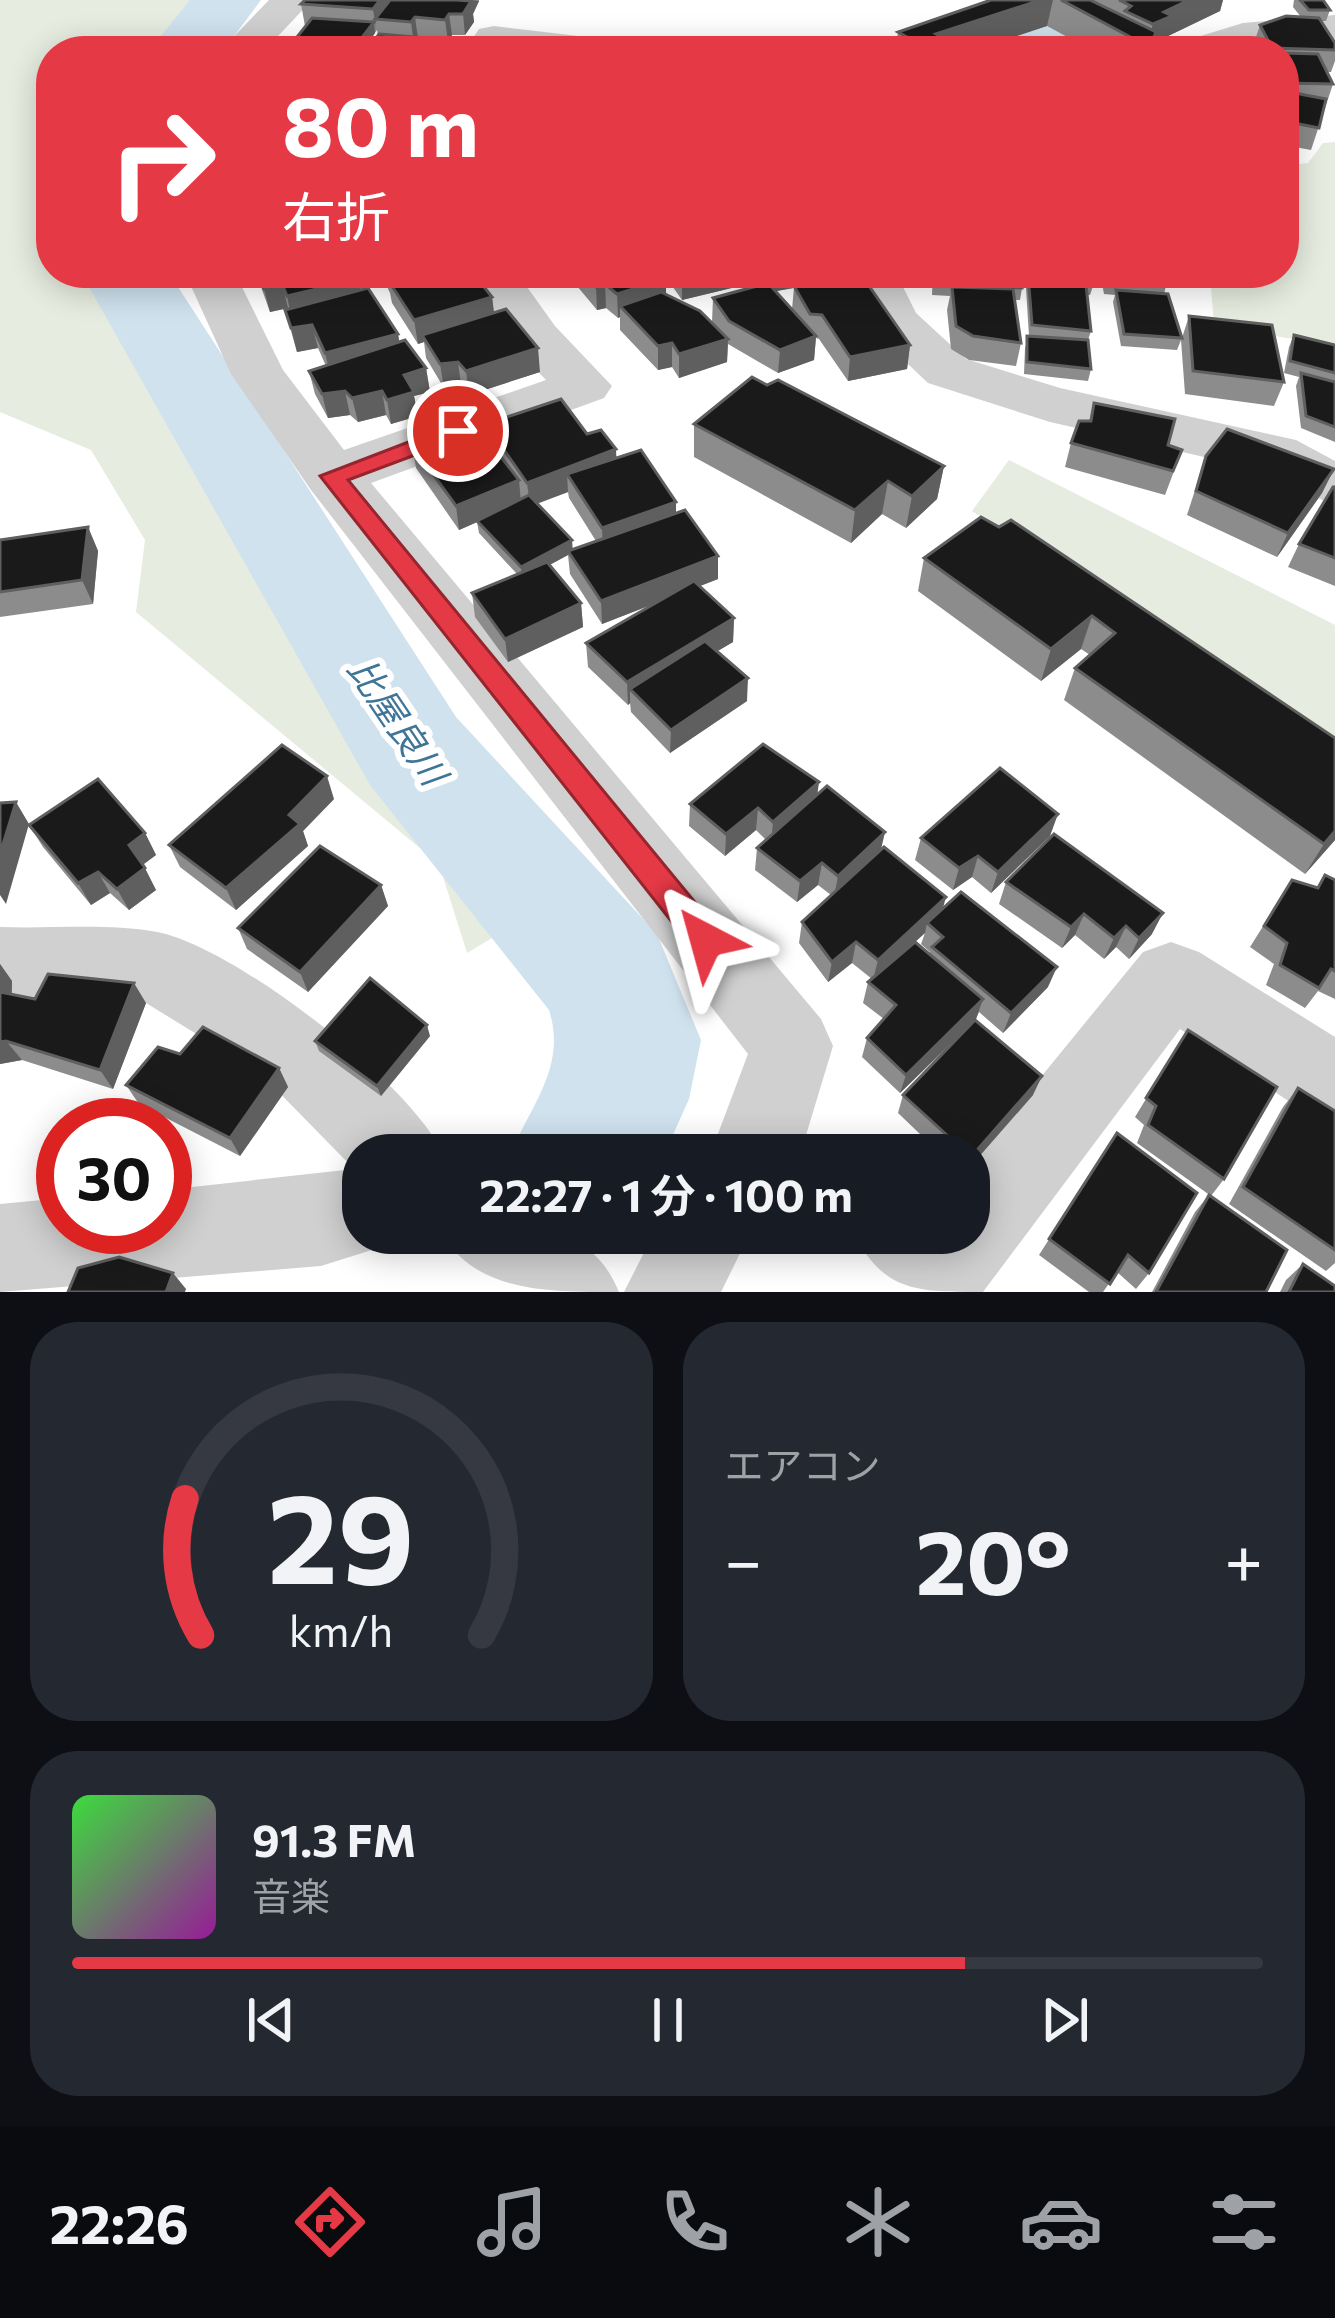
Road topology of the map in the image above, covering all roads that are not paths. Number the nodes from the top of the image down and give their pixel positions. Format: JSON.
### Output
{"nodes":[{"id":1,"x":292,"y":0,"type":"edge"},
{"id":2,"x":1335,"y":27,"type":"edge"},
{"id":3,"x":492,"y":30,"type":"edge"},
{"id":4,"x":256,"y":36,"type":"edge"},
{"id":5,"x":521,"y":36,"type":"edge"},
{"id":6,"x":1240,"y":36,"type":"edge"},
{"id":7,"x":217,"y":288,"type":"edge"},
{"id":8,"x":502,"y":288,"type":"edge"},
{"id":9,"x":878,"y":288,"type":"edge"},
{"id":10,"x":332,"y":476,"type":"junction"},
{"id":11,"x":1335,"y":486,"type":"edge"},
{"id":12,"x":0,"y":963,"type":"edge"},
{"id":13,"x":1335,"y":1084,"type":"edge"},
{"id":14,"x":379,"y":1134,"type":"edge"},
{"id":15,"x":775,"y":1134,"type":"edge"},
{"id":16,"x":342,"y":1216,"type":"edge"},
{"id":17,"x":0,"y":1249,"type":"edge"},
{"id":18,"x":518,"y":1254,"type":"edge"},
{"id":19,"x":693,"y":1254,"type":"edge"},
{"id":20,"x":939,"y":1264,"type":"edge"},
{"id":21,"x":573,"y":1292,"type":"edge"},
{"id":22,"x":670,"y":1292,"type":"edge"}],
"edges":[{"from":1,"to":4,"type":"street"},
{"from":2,"to":6,"type":"street"},
{"from":3,"to":5,"type":"street"},
{"from":7,"to":10,"type":"street"},
{"from":8,"to":10,"type":"street"},
{"from":9,"to":11,"type":"street"},
{"from":10,"to":15,"type":"street"},
{"from":12,"to":14,"type":"street"},
{"from":13,"to":20,"type":"street"},
{"from":16,"to":17,"type":"street"},
{"from":18,"to":21,"type":"street"},
{"from":19,"to":22,"type":"street"}]}
